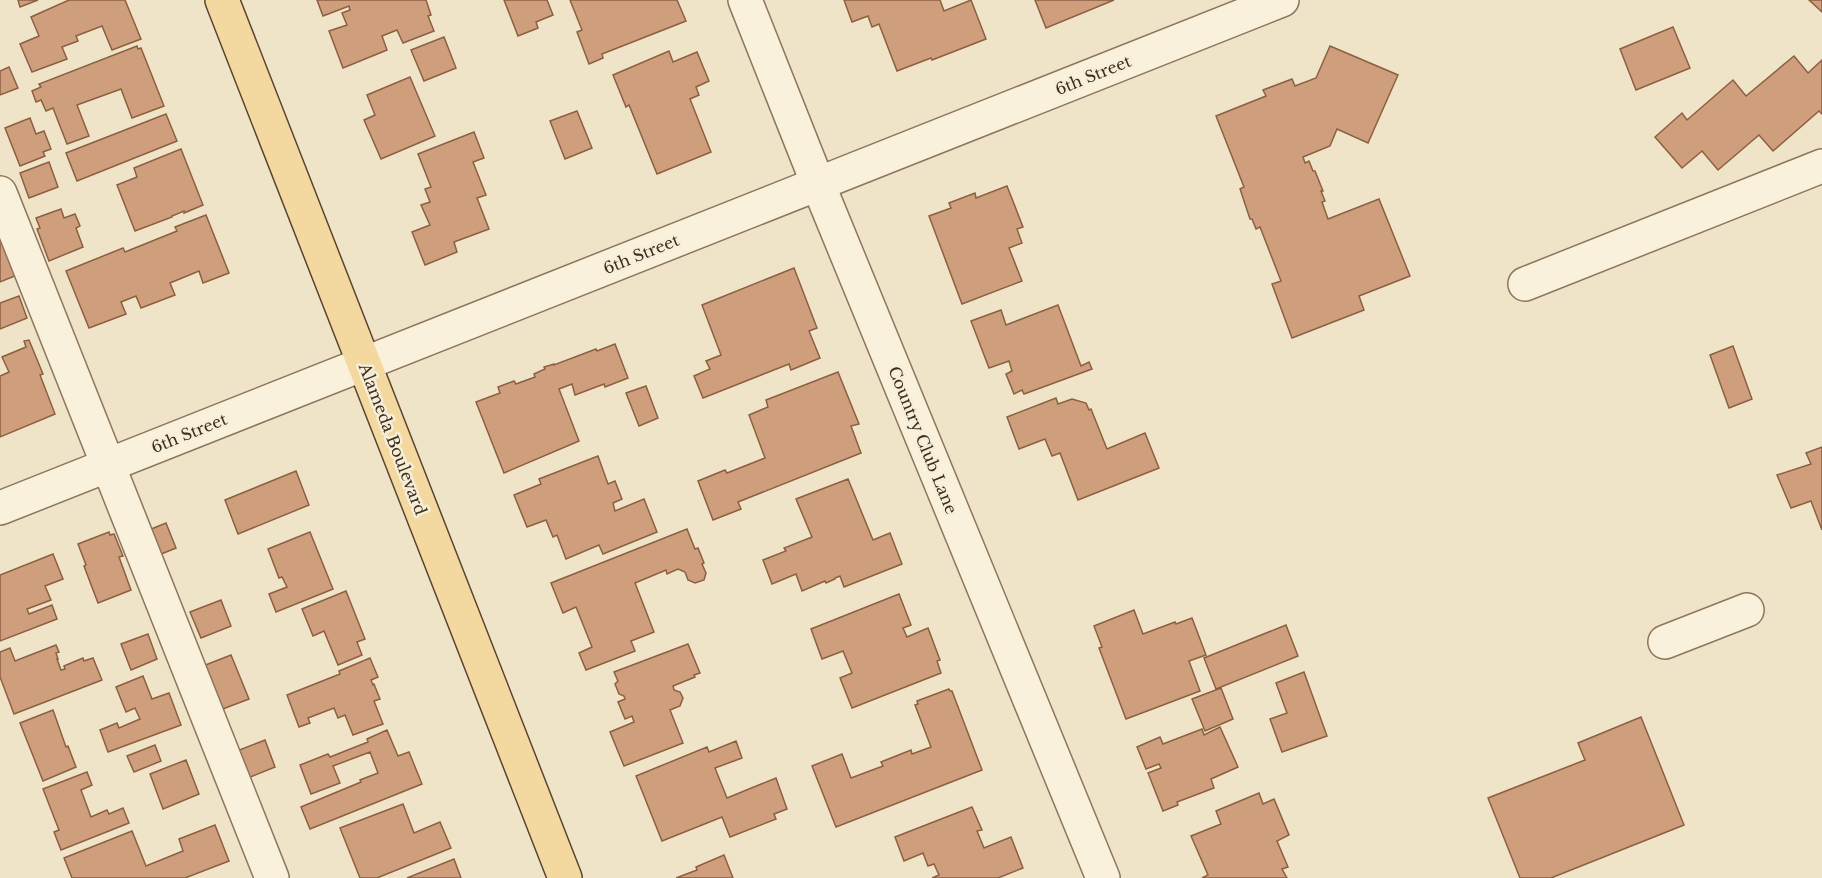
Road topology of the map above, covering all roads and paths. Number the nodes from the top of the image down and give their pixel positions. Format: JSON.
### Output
{"nodes":[{"id":1,"x":222,"y":0,"type":"edge"},
{"id":2,"x":745,"y":0,"type":"edge"},
{"id":3,"x":1281,"y":0,"type":"edge"},
{"id":4,"x":1227,"y":10,"type":"edge"},
{"id":5,"x":1822,"y":166,"type":"edge"},
{"id":6,"x":818,"y":184,"type":"junction"},
{"id":7,"x":0,"y":193,"type":"edge"},
{"id":8,"x":1525,"y":284,"type":"dead end"},
{"id":9,"x":364,"y":364,"type":"junction"},
{"id":10,"x":108,"y":465,"type":"junction"},
{"id":11,"x":0,"y":508,"type":"edge"},
{"id":12,"x":1747,"y":610,"type":"dead end"},
{"id":13,"x":1665,"y":642,"type":"dead end"},
{"id":14,"x":272,"y":878,"type":"edge"},
{"id":15,"x":565,"y":878,"type":"edge"},
{"id":16,"x":1103,"y":878,"type":"edge"}],
"edges":[{"from":1,"to":9,"type":"main road","name":"Alameda Boulevard"},
{"from":2,"to":6,"type":"street","name":"Country Club Lane"},
{"from":3,"to":4,"type":"street","name":"6th Street"},
{"from":4,"to":6,"type":"street","name":"6th Street"},
{"from":5,"to":8,"type":"street"},
{"from":6,"to":9,"type":"street","name":"6th Street"},
{"from":6,"to":16,"type":"street","name":"Country Club Lane"},
{"from":7,"to":10,"type":"street"},
{"from":9,"to":10,"type":"street","name":"6th Street"},
{"from":9,"to":15,"type":"main road","name":"Alameda Boulevard"},
{"from":10,"to":11,"type":"street","name":"6th Street"},
{"from":10,"to":14,"type":"street"},
{"from":12,"to":13,"type":"street"}]}
